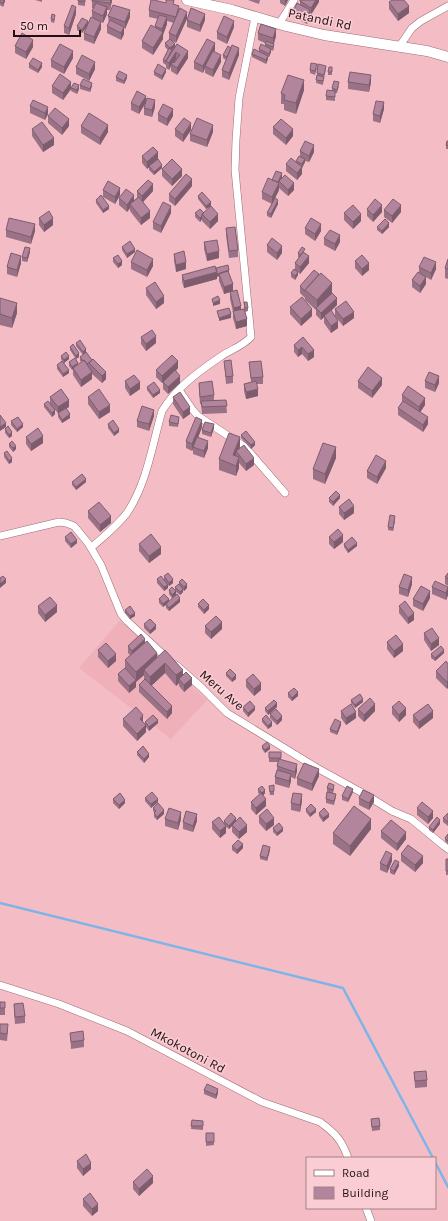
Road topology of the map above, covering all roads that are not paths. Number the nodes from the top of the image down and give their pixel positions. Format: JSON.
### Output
{"nodes":[{"id":1,"x":187,"y":0,"type":"edge"},
{"id":2,"x":294,"y":0,"type":"edge"},
{"id":3,"x":448,"y":6,"type":"edge"},
{"id":4,"x":255,"y":17,"type":"junction"},
{"id":5,"x":279,"y":24,"type":"junction"},
{"id":6,"x":400,"y":47,"type":"junction"},
{"id":7,"x":448,"y":57,"type":"edge"},
{"id":8,"x":179,"y":390,"type":"junction"},
{"id":9,"x":285,"y":492,"type":"dead end"},
{"id":10,"x":0,"y":536,"type":"edge"},
{"id":11,"x":92,"y":548,"type":"junction"},
{"id":12,"x":448,"y":848,"type":"edge"},
{"id":13,"x":0,"y":985,"type":"edge"},
{"id":14,"x":348,"y":1157,"type":"edge"},
{"id":15,"x":366,"y":1209,"type":"edge"},
{"id":16,"x":371,"y":1221,"type":"edge"}],
"edges":[{"from":1,"to":4,"type":"street","name":"Patandi Rd"},
{"from":2,"to":5,"type":"street"},
{"from":3,"to":6,"type":"street"},
{"from":4,"to":5,"type":"street","name":"Patandi Rd"},
{"from":4,"to":8,"type":"street"},
{"from":5,"to":6,"type":"street","name":"Patandi Rd"},
{"from":6,"to":7,"type":"street","name":"Patandi Rd"},
{"from":8,"to":9,"type":"street"},
{"from":8,"to":11,"type":"street"},
{"from":10,"to":11,"type":"street","name":"Meru Ave"},
{"from":11,"to":12,"type":"street","name":"Meru Ave"},
{"from":13,"to":14,"type":"street","name":"Mkokotoni Rd"},
{"from":15,"to":16,"type":"street"}]}
